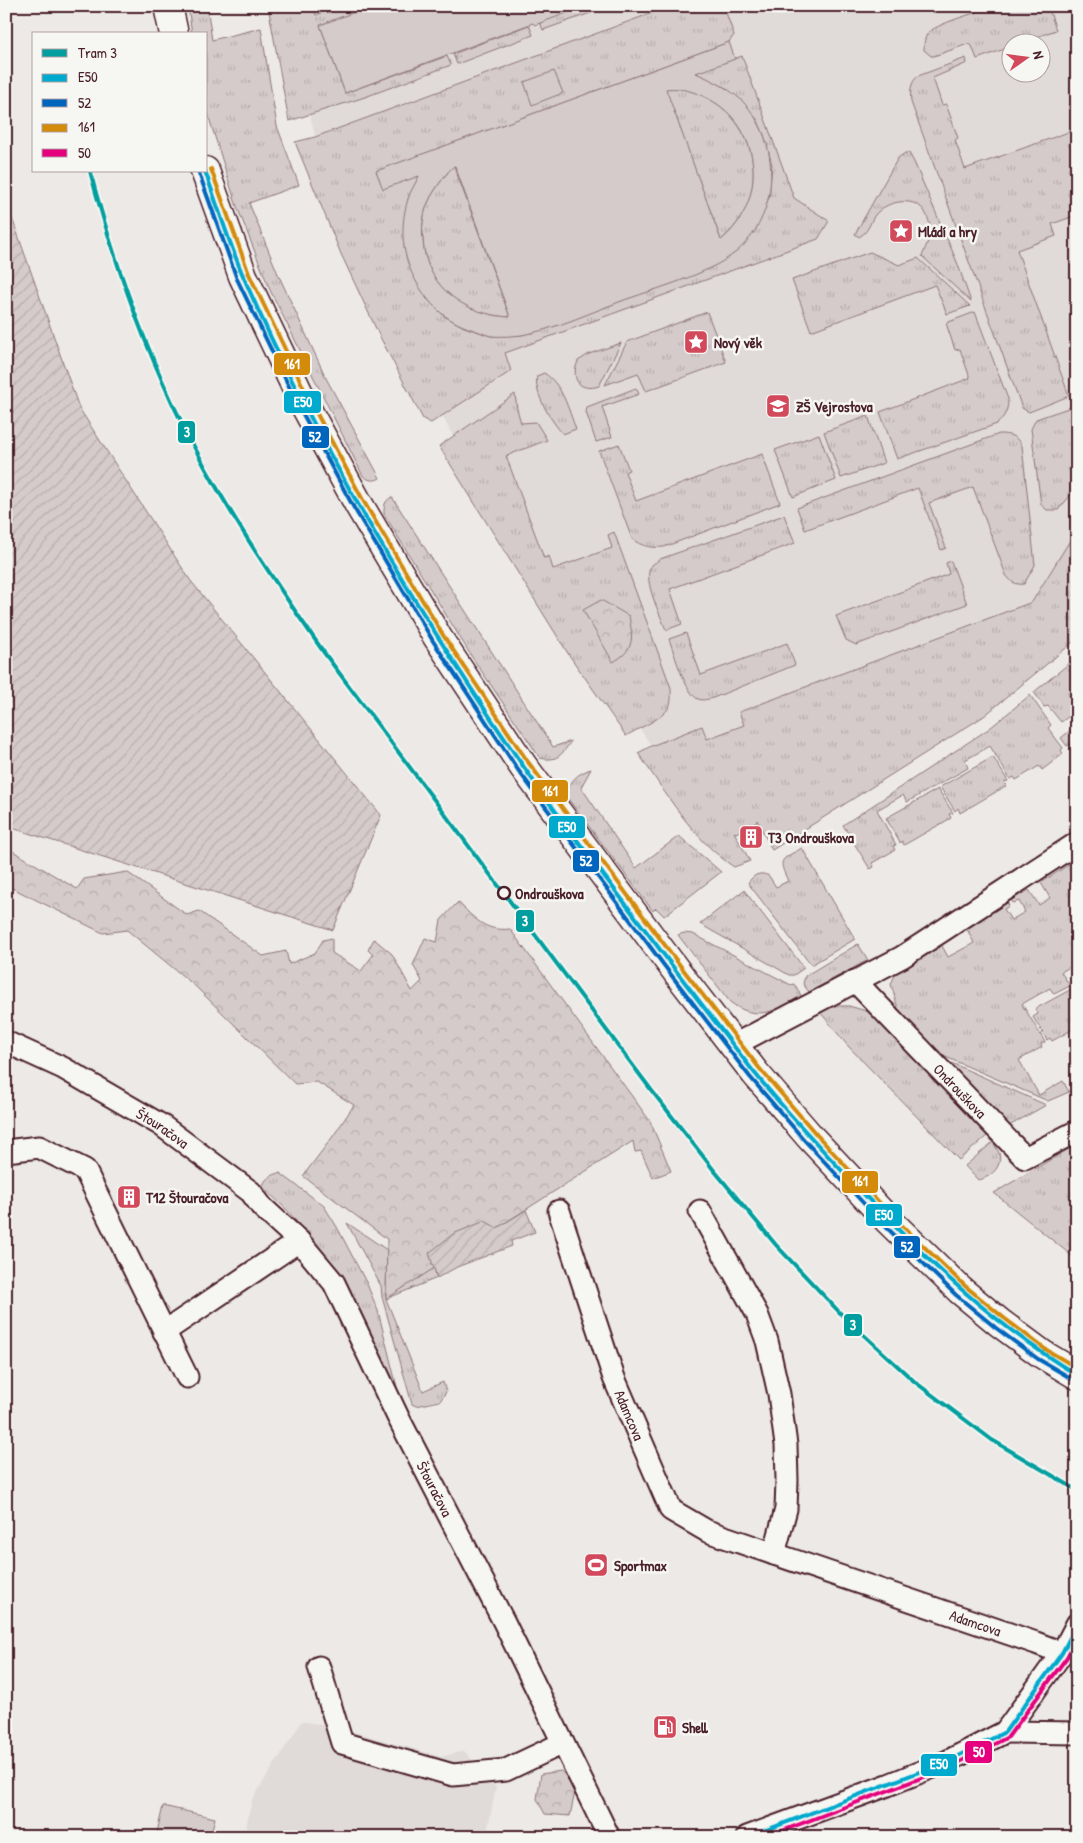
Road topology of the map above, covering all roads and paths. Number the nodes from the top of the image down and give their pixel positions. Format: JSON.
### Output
{"nodes":[{"id":1,"x":168,"y":6,"type":"edge"},
{"id":2,"x":174,"y":32,"type":"edge"},
{"id":3,"x":206,"y":172,"type":"edge"},
{"id":4,"x":1077,"y":843,"type":"edge"},
{"id":5,"x":855,"y":981,"type":"junction"},
{"id":6,"x":6,"y":1042,"type":"edge"},
{"id":7,"x":734,"y":1045,"type":"junction"},
{"id":8,"x":1077,"y":1131,"type":"edge"},
{"id":9,"x":6,"y":1151,"type":"edge"},
{"id":10,"x":559,"y":1211,"type":"dead end"},
{"id":11,"x":700,"y":1211,"type":"dead end"},
{"id":12,"x":299,"y":1241,"type":"junction"},
{"id":13,"x":164,"y":1332,"type":"junction"},
{"id":14,"x":1077,"y":1375,"type":"edge"},
{"id":15,"x":187,"y":1377,"type":"dead end"},
{"id":16,"x":774,"y":1554,"type":"junction"},
{"id":17,"x":1077,"y":1624,"type":"edge"},
{"id":18,"x":1062,"y":1653,"type":"junction"},
{"id":19,"x":319,"y":1666,"type":"dead end"},
{"id":20,"x":1005,"y":1732,"type":"junction"},
{"id":21,"x":1077,"y":1733,"type":"edge"},
{"id":22,"x":563,"y":1743,"type":"junction"},
{"id":23,"x":609,"y":1837,"type":"edge"},
{"id":24,"x":747,"y":1837,"type":"edge"}],
"edges":[{"from":1,"to":2,"type":"street"},
{"from":3,"to":7,"type":"street"},
{"from":4,"to":5,"type":"street"},
{"from":5,"to":7,"type":"street"},
{"from":5,"to":8,"type":"street","name":"Ondrouškova"},
{"from":6,"to":12,"type":"street","name":"Štouračova"},
{"from":7,"to":14,"type":"street"},
{"from":9,"to":13,"type":"street"},
{"from":10,"to":16,"type":"street","name":"Adamcova"},
{"from":11,"to":16,"type":"street"},
{"from":12,"to":13,"type":"street"},
{"from":12,"to":22,"type":"street","name":"Štouračova"},
{"from":13,"to":15,"type":"street"},
{"from":16,"to":18,"type":"street","name":"Adamcova"},
{"from":17,"to":18,"type":"street"},
{"from":18,"to":20,"type":"street"},
{"from":19,"to":22,"type":"street"},
{"from":20,"to":21,"type":"street"},
{"from":20,"to":24,"type":"street"},
{"from":22,"to":23,"type":"street","name":"Štouračova"}]}
